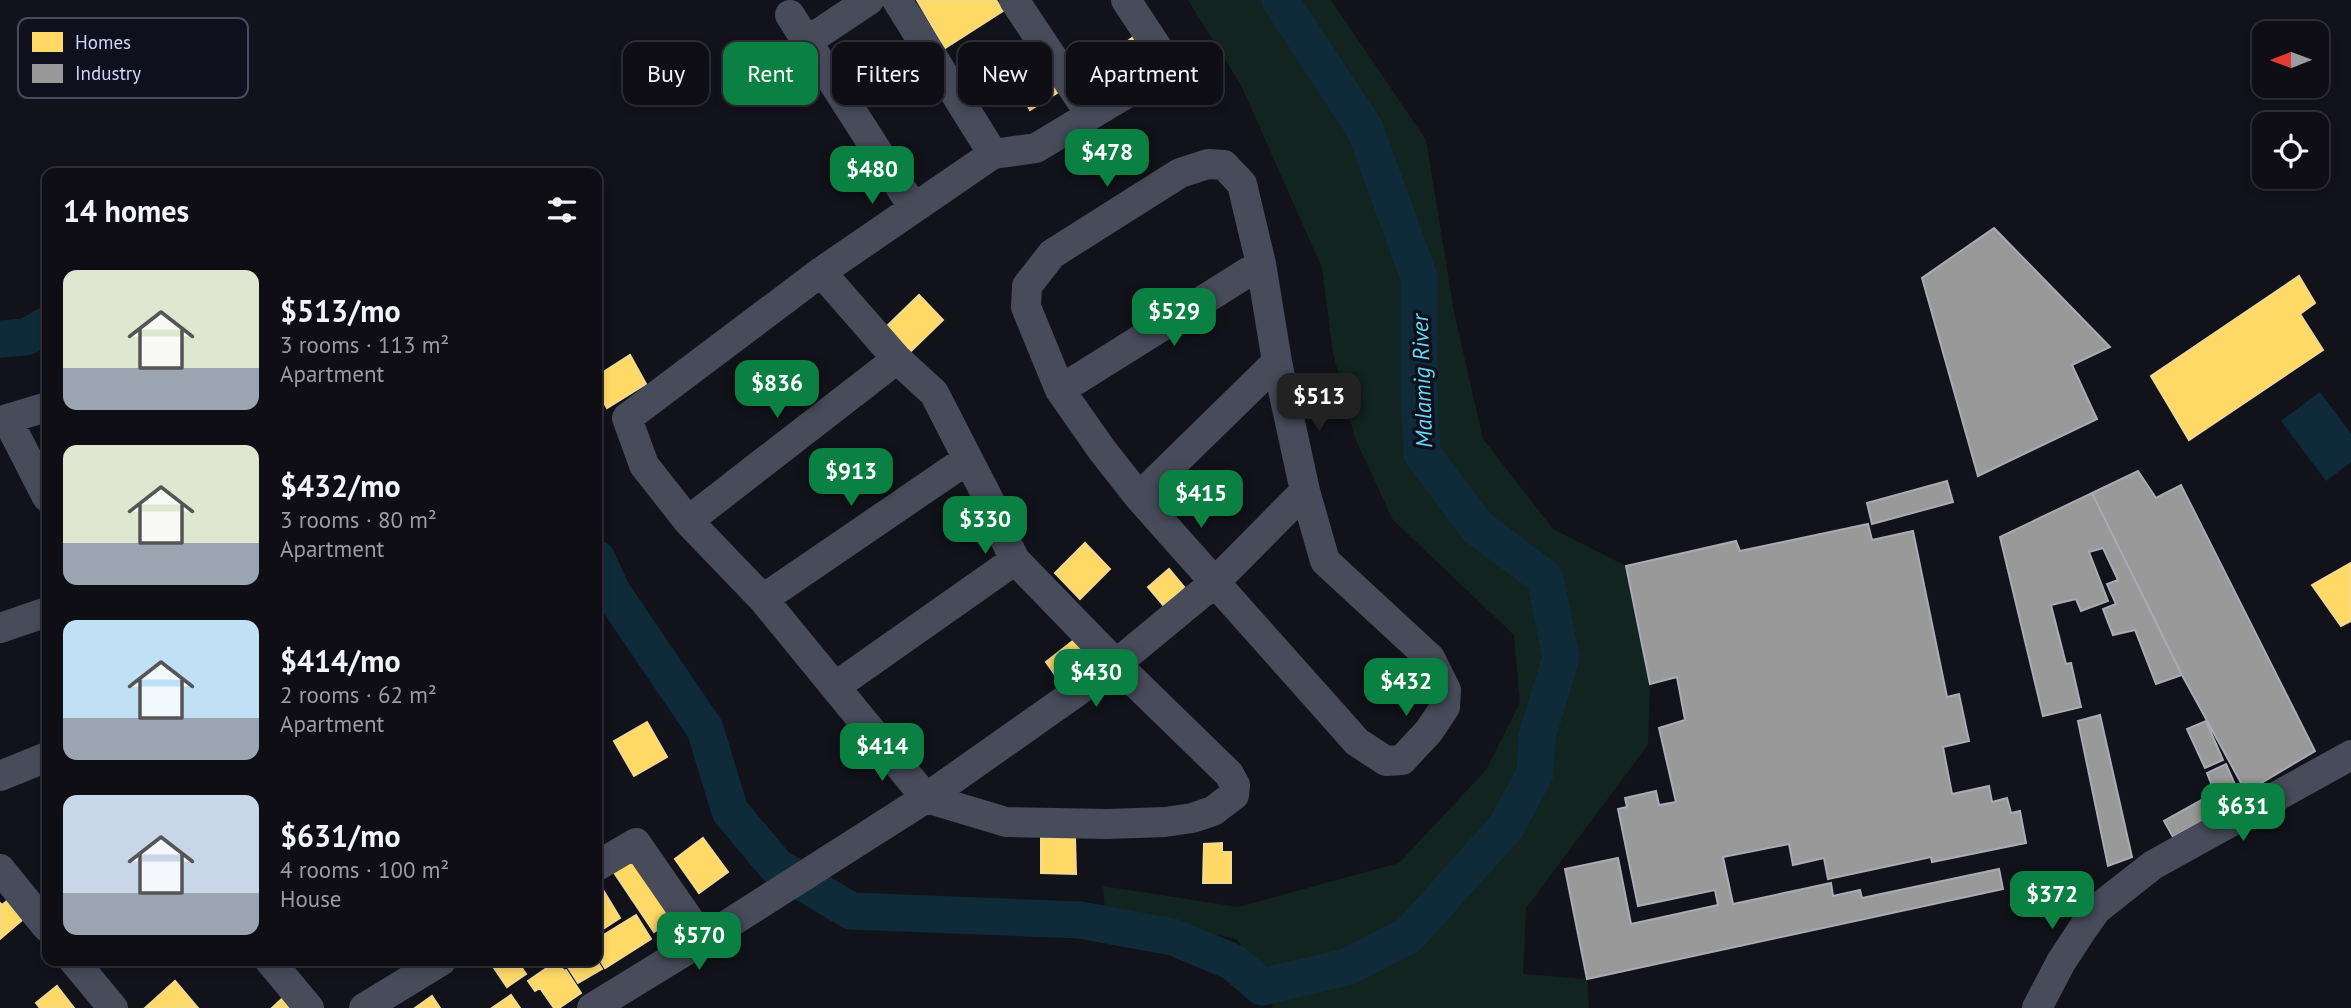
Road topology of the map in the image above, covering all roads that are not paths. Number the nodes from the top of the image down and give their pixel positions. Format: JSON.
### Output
{"nodes":[{"id":1,"x":869,"y":0,"type":"edge"},
{"id":2,"x":897,"y":0,"type":"edge"},
{"id":3,"x":1014,"y":0,"type":"edge"},
{"id":4,"x":1126,"y":0,"type":"edge"},
{"id":5,"x":790,"y":15,"type":"dead end"},
{"id":6,"x":806,"y":42,"type":"joint"},
{"id":7,"x":818,"y":61,"type":"edge"},
{"id":8,"x":1090,"y":114,"type":"junction"},
{"id":9,"x":993,"y":153,"type":"junction"},
{"id":10,"x":913,"y":207,"type":"junction"},
{"id":11,"x":1261,"y":264,"type":"junction"},
{"id":12,"x":821,"y":272,"type":"junction"},
{"id":13,"x":897,"y":359,"type":"junction"},
{"id":14,"x":1277,"y":362,"type":"junction"},
{"id":15,"x":1060,"y":390,"type":"junction"},
{"id":16,"x":42,"y":408,"type":"edge"},
{"id":17,"x":968,"y":459,"type":"junction"},
{"id":18,"x":42,"y":487,"type":"edge"},
{"id":19,"x":1306,"y":491,"type":"junction"},
{"id":20,"x":1139,"y":498,"type":"junction"},
{"id":21,"x":688,"y":521,"type":"junction"},
{"id":22,"x":1016,"y":560,"type":"junction"},
{"id":23,"x":1214,"y":583,"type":"junction"},
{"id":24,"x":763,"y":598,"type":"junction"},
{"id":25,"x":42,"y":614,"type":"edge"},
{"id":26,"x":0,"y":628,"type":"edge"},
{"id":27,"x":1116,"y":664,"type":"junction"},
{"id":28,"x":836,"y":686,"type":"junction"},
{"id":29,"x":2351,"y":755,"type":"edge"},
{"id":30,"x":42,"y":759,"type":"edge"},
{"id":31,"x":0,"y":776,"type":"edge"},
{"id":32,"x":926,"y":797,"type":"junction"},
{"id":33,"x":602,"y":863,"type":"edge"},
{"id":34,"x":0,"y":869,"type":"edge"},
{"id":35,"x":42,"y":921,"type":"edge"},
{"id":36,"x":703,"y":940,"type":"junction"},
{"id":37,"x":78,"y":966,"type":"edge"},
{"id":38,"x":274,"y":966,"type":"edge"},
{"id":39,"x":433,"y":966,"type":"edge"},
{"id":40,"x":113,"y":1008,"type":"edge"},
{"id":41,"x":309,"y":1008,"type":"edge"},
{"id":42,"x":364,"y":1008,"type":"edge"},
{"id":43,"x":592,"y":1008,"type":"edge"},
{"id":44,"x":2037,"y":1008,"type":"edge"}],
"edges":[{"from":1,"to":6,"type":"street"},
{"from":2,"to":9,"type":"street"},
{"from":3,"to":8,"type":"street"},
{"from":4,"to":8,"type":"street"},
{"from":5,"to":6,"type":"street"},
{"from":7,"to":10,"type":"street"},
{"from":8,"to":9,"type":"street"},
{"from":9,"to":10,"type":"street"},
{"from":10,"to":12,"type":"street"},
{"from":11,"to":14,"type":"street"},
{"from":11,"to":15,"type":"street"},
{"from":11,"to":15,"type":"street"},
{"from":12,"to":13,"type":"street"},
{"from":12,"to":21,"type":"street"},
{"from":13,"to":17,"type":"street"},
{"from":13,"to":21,"type":"street"},
{"from":14,"to":19,"type":"street"},
{"from":14,"to":20,"type":"street"},
{"from":15,"to":20,"type":"street"},
{"from":16,"to":18,"type":"street"},
{"from":17,"to":22,"type":"street"},
{"from":17,"to":24,"type":"street"},
{"from":19,"to":23,"type":"street"},
{"from":19,"to":23,"type":"street"},
{"from":20,"to":23,"type":"street"},
{"from":21,"to":24,"type":"street"},
{"from":22,"to":27,"type":"street"},
{"from":22,"to":28,"type":"street"},
{"from":23,"to":27,"type":"street"},
{"from":24,"to":28,"type":"street"},
{"from":25,"to":26,"type":"street"},
{"from":27,"to":32,"type":"street"},
{"from":27,"to":32,"type":"street"},
{"from":28,"to":32,"type":"street"},
{"from":29,"to":44,"type":"street"},
{"from":30,"to":31,"type":"street"},
{"from":32,"to":36,"type":"street"},
{"from":33,"to":36,"type":"street"},
{"from":34,"to":35,"type":"street"},
{"from":36,"to":43,"type":"street"},
{"from":37,"to":40,"type":"street"},
{"from":38,"to":41,"type":"street"},
{"from":39,"to":42,"type":"street"}]}
